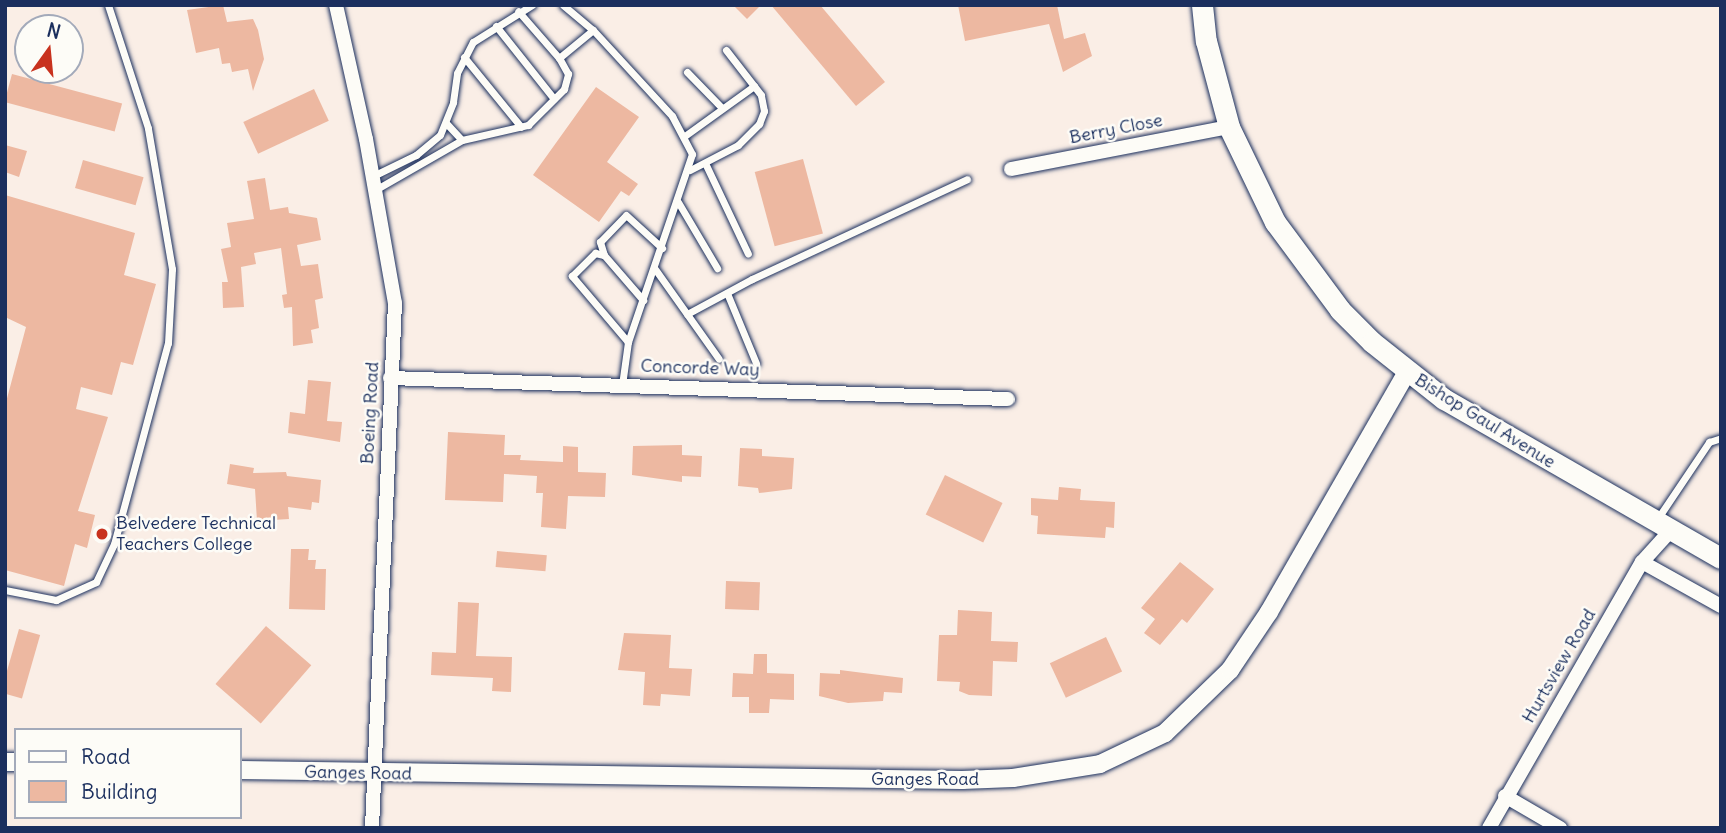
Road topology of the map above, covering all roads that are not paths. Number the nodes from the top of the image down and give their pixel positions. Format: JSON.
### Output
{"nodes":[{"id":1,"x":108,"y":5,"type":"edge"},
{"id":2,"x":336,"y":5,"type":"edge"},
{"id":3,"x":532,"y":5,"type":"edge"},
{"id":4,"x":563,"y":5,"type":"edge"},
{"id":5,"x":1202,"y":5,"type":"edge"},
{"id":6,"x":518,"y":10,"type":"junction"},
{"id":7,"x":496,"y":26,"type":"junction"},
{"id":8,"x":593,"y":30,"type":"junction"},
{"id":9,"x":726,"y":50,"type":"dead end"},
{"id":10,"x":464,"y":57,"type":"junction"},
{"id":11,"x":559,"y":58,"type":"junction"},
{"id":12,"x":687,"y":72,"type":"dead end"},
{"id":13,"x":754,"y":86,"type":"junction"},
{"id":14,"x":554,"y":99,"type":"junction"},
{"id":15,"x":721,"y":107,"type":"junction"},
{"id":16,"x":446,"y":123,"type":"junction"},
{"id":17,"x":521,"y":127,"type":"junction"},
{"id":18,"x":1229,"y":127,"type":"junction"},
{"id":19,"x":686,"y":135,"type":"junction"},
{"id":20,"x":462,"y":140,"type":"junction"},
{"id":21,"x":706,"y":165,"type":"junction"},
{"id":22,"x":1011,"y":169,"type":"dead end"},
{"id":23,"x":690,"y":170,"type":"junction"},
{"id":24,"x":967,"y":179,"type":"dead end"},
{"id":25,"x":374,"y":183,"type":"junction"},
{"id":26,"x":678,"y":202,"type":"junction"},
{"id":27,"x":662,"y":248,"type":"junction"},
{"id":28,"x":748,"y":254,"type":"dead end"},
{"id":29,"x":604,"y":255,"type":"junction"},
{"id":30,"x":717,"y":268,"type":"dead end"},
{"id":31,"x":655,"y":269,"type":"junction"},
{"id":32,"x":727,"y":293,"type":"junction"},
{"id":33,"x":643,"y":300,"type":"junction"},
{"id":34,"x":687,"y":314,"type":"junction"},
{"id":35,"x":628,"y":342,"type":"junction"},
{"id":36,"x":719,"y":359,"type":"dead end"},
{"id":37,"x":757,"y":363,"type":"dead end"},
{"id":38,"x":1407,"y":372,"type":"junction"},
{"id":39,"x":390,"y":378,"type":"junction"},
{"id":40,"x":622,"y":385,"type":"junction"},
{"id":41,"x":1008,"y":399,"type":"dead end"},
{"id":42,"x":1721,"y":439,"type":"edge"},
{"id":43,"x":1663,"y":526,"type":"junction"},
{"id":44,"x":1721,"y":558,"type":"edge"},
{"id":45,"x":1642,"y":562,"type":"junction"},
{"id":46,"x":5,"y":590,"type":"edge"},
{"id":47,"x":1721,"y":606,"type":"edge"},
{"id":48,"x":242,"y":769,"type":"edge"},
{"id":49,"x":373,"y":774,"type":"junction"},
{"id":50,"x":1505,"y":796,"type":"junction"},
{"id":51,"x":372,"y":828,"type":"edge"},
{"id":52,"x":1489,"y":828,"type":"edge"},
{"id":53,"x":1560,"y":828,"type":"edge"}],
"edges":[{"from":1,"to":46,"type":"lane"},
{"from":2,"to":25,"type":"street","name":"Boeing Road"},
{"from":3,"to":6,"type":"lane"},
{"from":4,"to":8,"type":"lane"},
{"from":5,"to":18,"type":"main road","name":"Bishop Gaul Avenue"},
{"from":6,"to":7,"type":"lane"},
{"from":6,"to":11,"type":"lane"},
{"from":7,"to":10,"type":"lane"},
{"from":7,"to":14,"type":"lane"},
{"from":8,"to":11,"type":"lane"},
{"from":8,"to":19,"type":"lane"},
{"from":9,"to":13,"type":"lane"},
{"from":10,"to":16,"type":"lane"},
{"from":10,"to":17,"type":"lane"},
{"from":11,"to":14,"type":"lane"},
{"from":12,"to":15,"type":"lane"},
{"from":13,"to":15,"type":"lane"},
{"from":13,"to":21,"type":"lane"},
{"from":14,"to":17,"type":"lane"},
{"from":15,"to":19,"type":"lane"},
{"from":16,"to":20,"type":"lane"},
{"from":16,"to":25,"type":"lane"},
{"from":17,"to":20,"type":"lane"},
{"from":18,"to":22,"type":"street","name":"Berry Close"},
{"from":18,"to":38,"type":"main road","name":"Bishop Gaul Avenue"},
{"from":19,"to":23,"type":"lane"},
{"from":20,"to":25,"type":"lane"},
{"from":21,"to":23,"type":"lane"},
{"from":21,"to":28,"type":"lane"},
{"from":23,"to":26,"type":"lane"},
{"from":24,"to":32,"type":"lane"},
{"from":25,"to":39,"type":"street","name":"Boeing Road"},
{"from":26,"to":27,"type":"lane"},
{"from":26,"to":30,"type":"lane"},
{"from":27,"to":29,"type":"lane"},
{"from":27,"to":31,"type":"lane"},
{"from":29,"to":33,"type":"lane"},
{"from":29,"to":35,"type":"lane"},
{"from":31,"to":33,"type":"lane"},
{"from":31,"to":34,"type":"lane"},
{"from":32,"to":34,"type":"lane"},
{"from":32,"to":37,"type":"lane"},
{"from":33,"to":35,"type":"lane"},
{"from":34,"to":36,"type":"lane"},
{"from":35,"to":40,"type":"lane"},
{"from":38,"to":43,"type":"main road","name":"Bishop Gaul Avenue"},
{"from":38,"to":49,"type":"street","name":"Ganges Road"},
{"from":39,"to":40,"type":"street","name":"Concorde Way"},
{"from":39,"to":49,"type":"street","name":"Boeing Road"},
{"from":40,"to":41,"type":"street","name":"Concorde Way"},
{"from":42,"to":43,"type":"lane"},
{"from":43,"to":44,"type":"main road","name":"Bishop Gaul Avenue"},
{"from":43,"to":45,"type":"street","name":"Hurtsview Road"},
{"from":45,"to":47,"type":"street"},
{"from":45,"to":50,"type":"street","name":"Hurtsview Road"},
{"from":48,"to":49,"type":"street","name":"Ganges Road"},
{"from":49,"to":51,"type":"street","name":"Boeing Road"},
{"from":50,"to":52,"type":"street","name":"Hurtsview Road"},
{"from":50,"to":53,"type":"street"}]}
